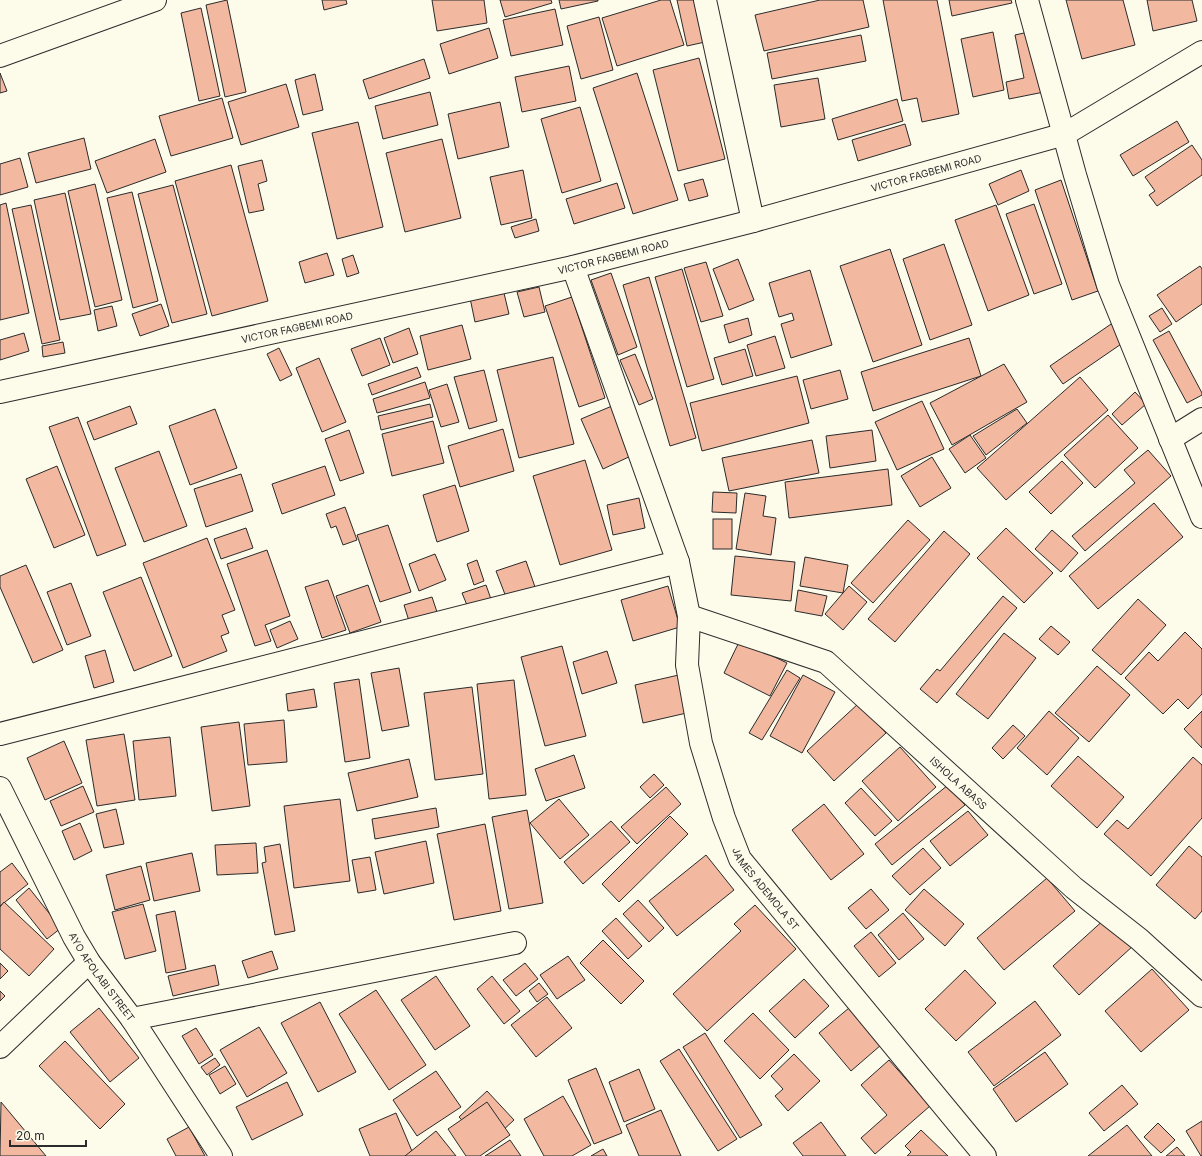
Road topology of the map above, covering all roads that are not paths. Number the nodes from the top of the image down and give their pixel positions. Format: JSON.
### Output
{"nodes":[{"id":1,"x":155,"y":0,"type":"edge"},
{"id":2,"x":705,"y":0,"type":"edge"},
{"id":3,"x":1027,"y":0,"type":"edge"},
{"id":4,"x":1202,"y":52,"type":"edge"},
{"id":5,"x":0,"y":56,"type":"edge"},
{"id":6,"x":1065,"y":134,"type":"junction"},
{"id":7,"x":752,"y":221,"type":"junction"},
{"id":8,"x":572,"y":266,"type":"junction"},
{"id":9,"x":0,"y":392,"type":"edge"},
{"id":10,"x":1202,"y":419,"type":"edge"},
{"id":11,"x":1170,"y":439,"type":"junction"},
{"id":12,"x":1202,"y":518,"type":"edge"},
{"id":13,"x":678,"y":562,"type":"junction"},
{"id":14,"x":689,"y":616,"type":"junction"},
{"id":15,"x":0,"y":734,"type":"edge"},
{"id":16,"x":0,"y":788,"type":"edge"},
{"id":17,"x":515,"y":943,"type":"dead end"},
{"id":18,"x":89,"y":962,"type":"junction"},
{"id":19,"x":1202,"y":996,"type":"edge"},
{"id":20,"x":132,"y":1018,"type":"junction"},
{"id":21,"x":0,"y":1046,"type":"edge"},
{"id":22,"x":221,"y":1156,"type":"edge"},
{"id":23,"x":985,"y":1156,"type":"edge"}],
"edges":[{"from":1,"to":5,"type":"street"},
{"from":2,"to":7,"type":"street"},
{"from":3,"to":6,"type":"street"},
{"from":4,"to":6,"type":"street","name":"VICTOR FAGBEMI ROAD"},
{"from":6,"to":7,"type":"street","name":"VICTOR FAGBEMI ROAD"},
{"from":6,"to":11,"type":"street"},
{"from":7,"to":8,"type":"street","name":"VICTOR FAGBEMI ROAD"},
{"from":8,"to":9,"type":"street","name":"VICTOR FAGBEMI ROAD"},
{"from":8,"to":13,"type":"street","name":"JAMES ADEMOLA ST"},
{"from":10,"to":11,"type":"street"},
{"from":11,"to":12,"type":"street"},
{"from":13,"to":14,"type":"street","name":"JAMES ADEMOLA ST"},
{"from":13,"to":15,"type":"street"},
{"from":14,"to":19,"type":"street","name":"ISHOLA ABASS"},
{"from":14,"to":23,"type":"street","name":"JAMES ADEMOLA ST"},
{"from":16,"to":18,"type":"street","name":"AYO AFOLABI STREET"},
{"from":17,"to":20,"type":"street"},
{"from":18,"to":20,"type":"street","name":"AYO AFOLABI STREET"},
{"from":18,"to":21,"type":"street"},
{"from":20,"to":22,"type":"street","name":"AYO AFOLABI STREET"}]}
